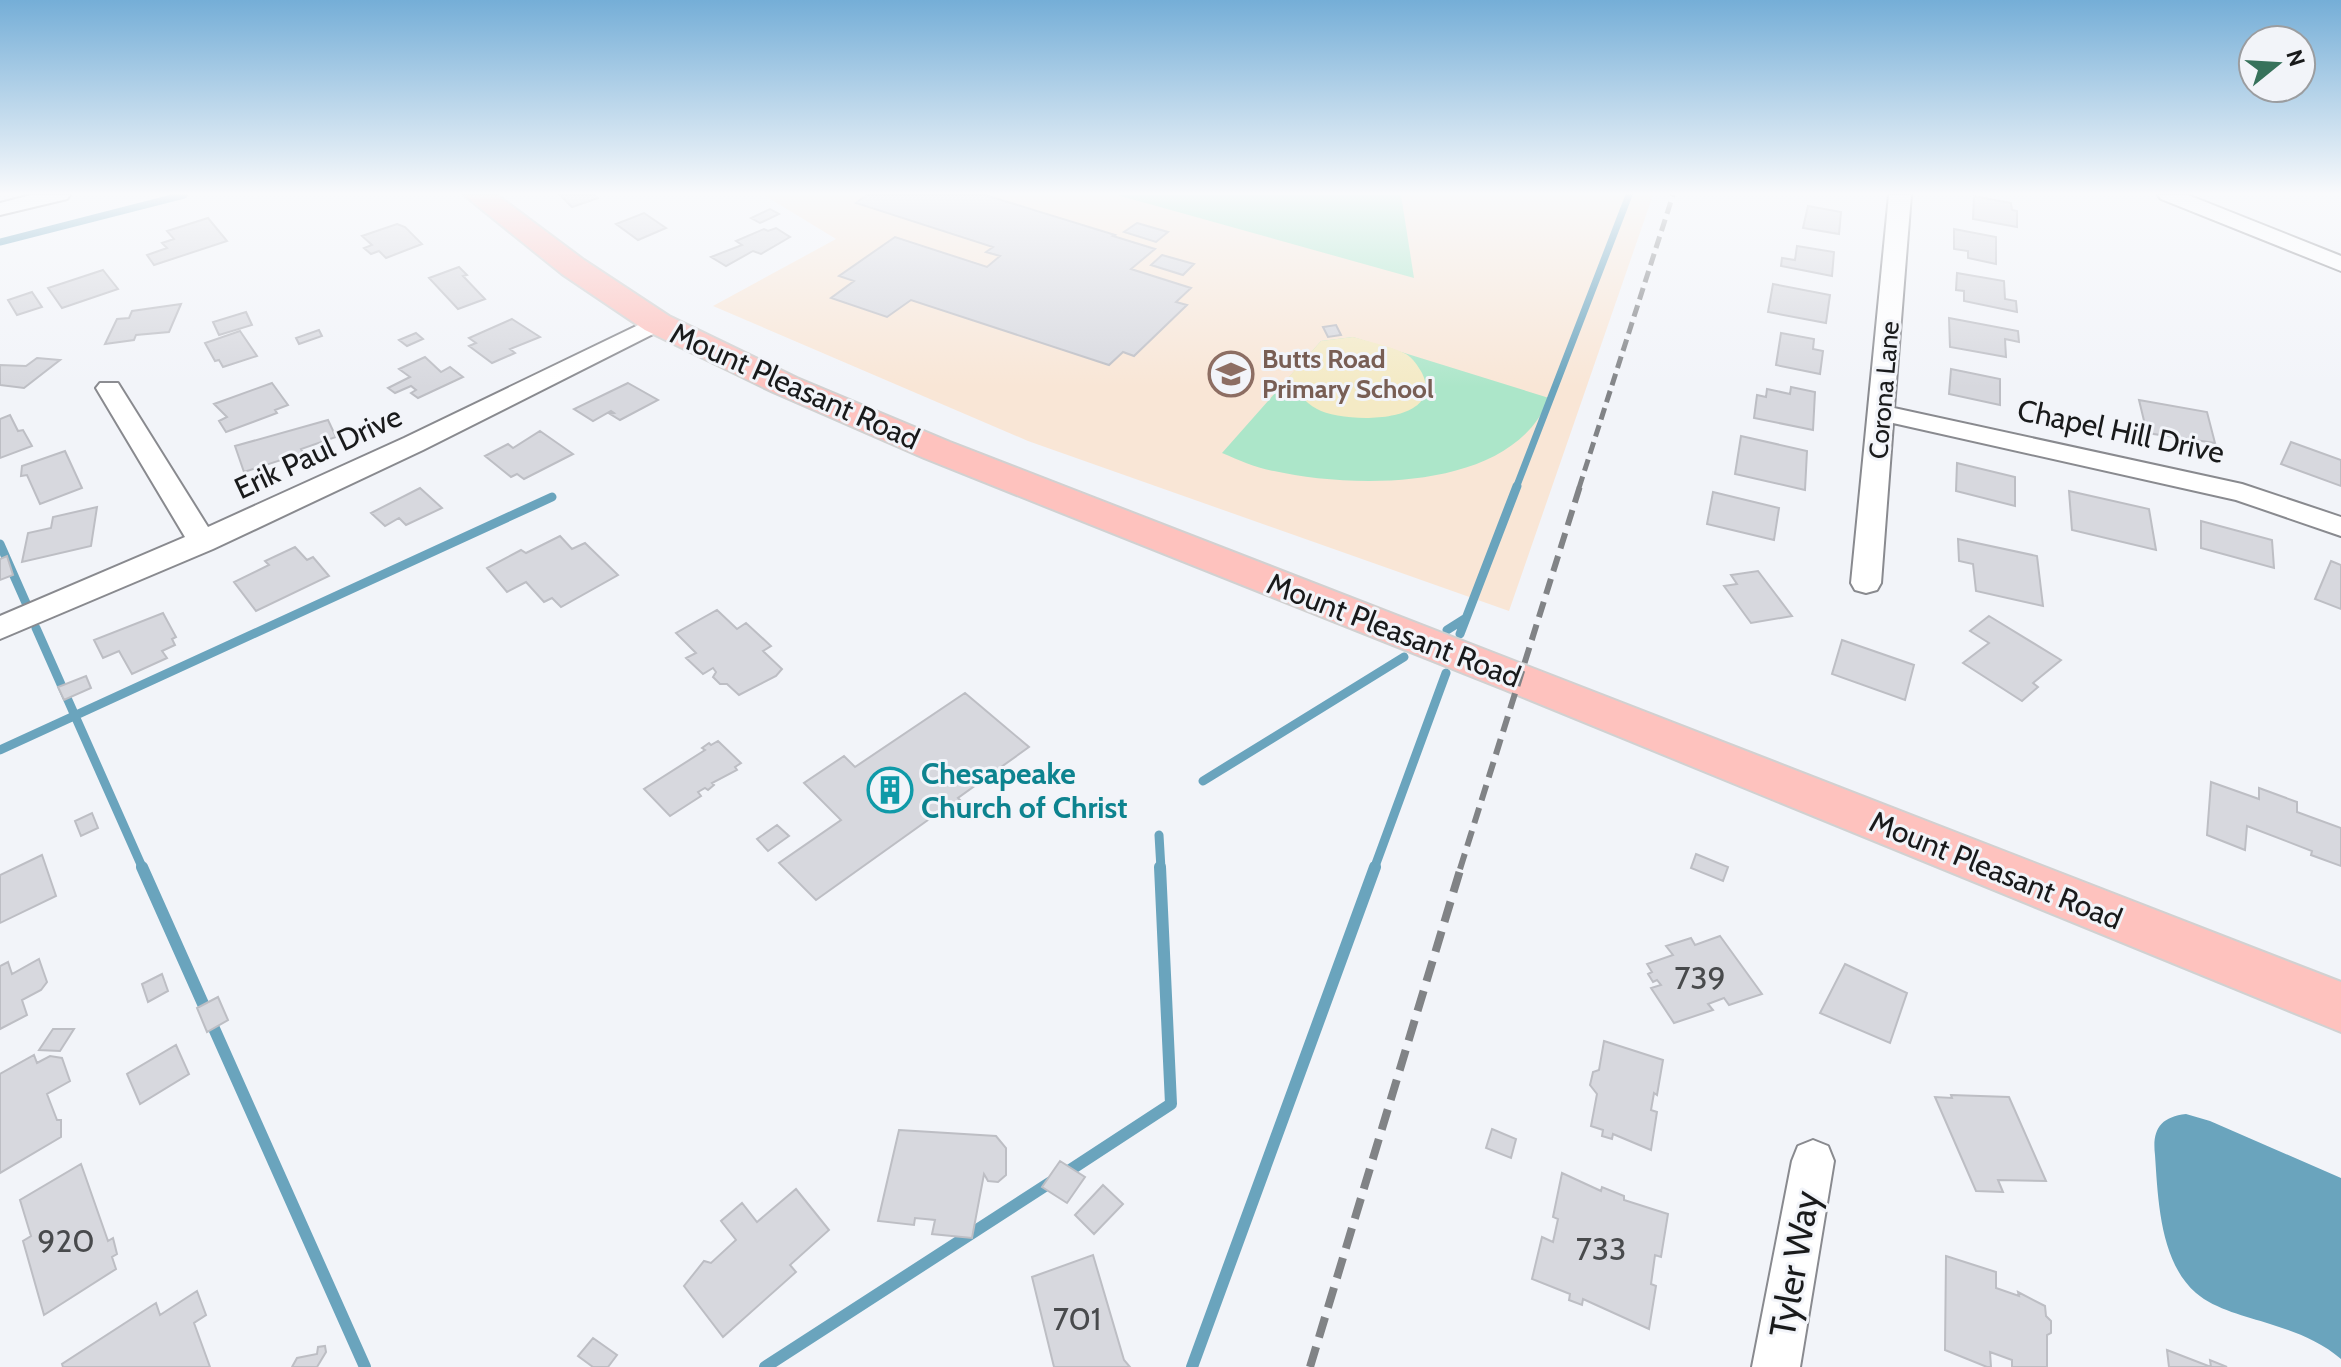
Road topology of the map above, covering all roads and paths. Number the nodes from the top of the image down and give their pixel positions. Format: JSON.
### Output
{"nodes":[{"id":1,"x":562,"y":259,"type":"edge"},
{"id":2,"x":1895,"y":259,"type":"edge"},
{"id":3,"x":657,"y":323,"type":"junction"},
{"id":4,"x":109,"y":388,"type":"dead end"},
{"id":5,"x":1882,"y":413,"type":"junction"},
{"id":6,"x":2341,"y":527,"type":"edge"},
{"id":7,"x":203,"y":542,"type":"junction"},
{"id":8,"x":1866,"y":583,"type":"dead end"},
{"id":9,"x":0,"y":628,"type":"edge"},
{"id":10,"x":2341,"y":1007,"type":"edge"},
{"id":11,"x":1813,"y":1161,"type":"dead end"},
{"id":12,"x":1776,"y":1367,"type":"edge"}],
"edges":[{"from":1,"to":3,"type":"highway","name":"Mount Pleasant Road"},
{"from":2,"to":5,"type":"street","name":"Corona Lane"},
{"from":3,"to":7,"type":"street","name":"Erik Paul Drive"},
{"from":3,"to":10,"type":"highway","name":"Mount Pleasant Road"},
{"from":4,"to":7,"type":"street"},
{"from":5,"to":6,"type":"street","name":"Chapel Hill Drive"},
{"from":5,"to":8,"type":"street","name":"Corona Lane"},
{"from":7,"to":9,"type":"street","name":"Erik Paul Drive"},
{"from":11,"to":12,"type":"street","name":"Tyler Way"}]}
